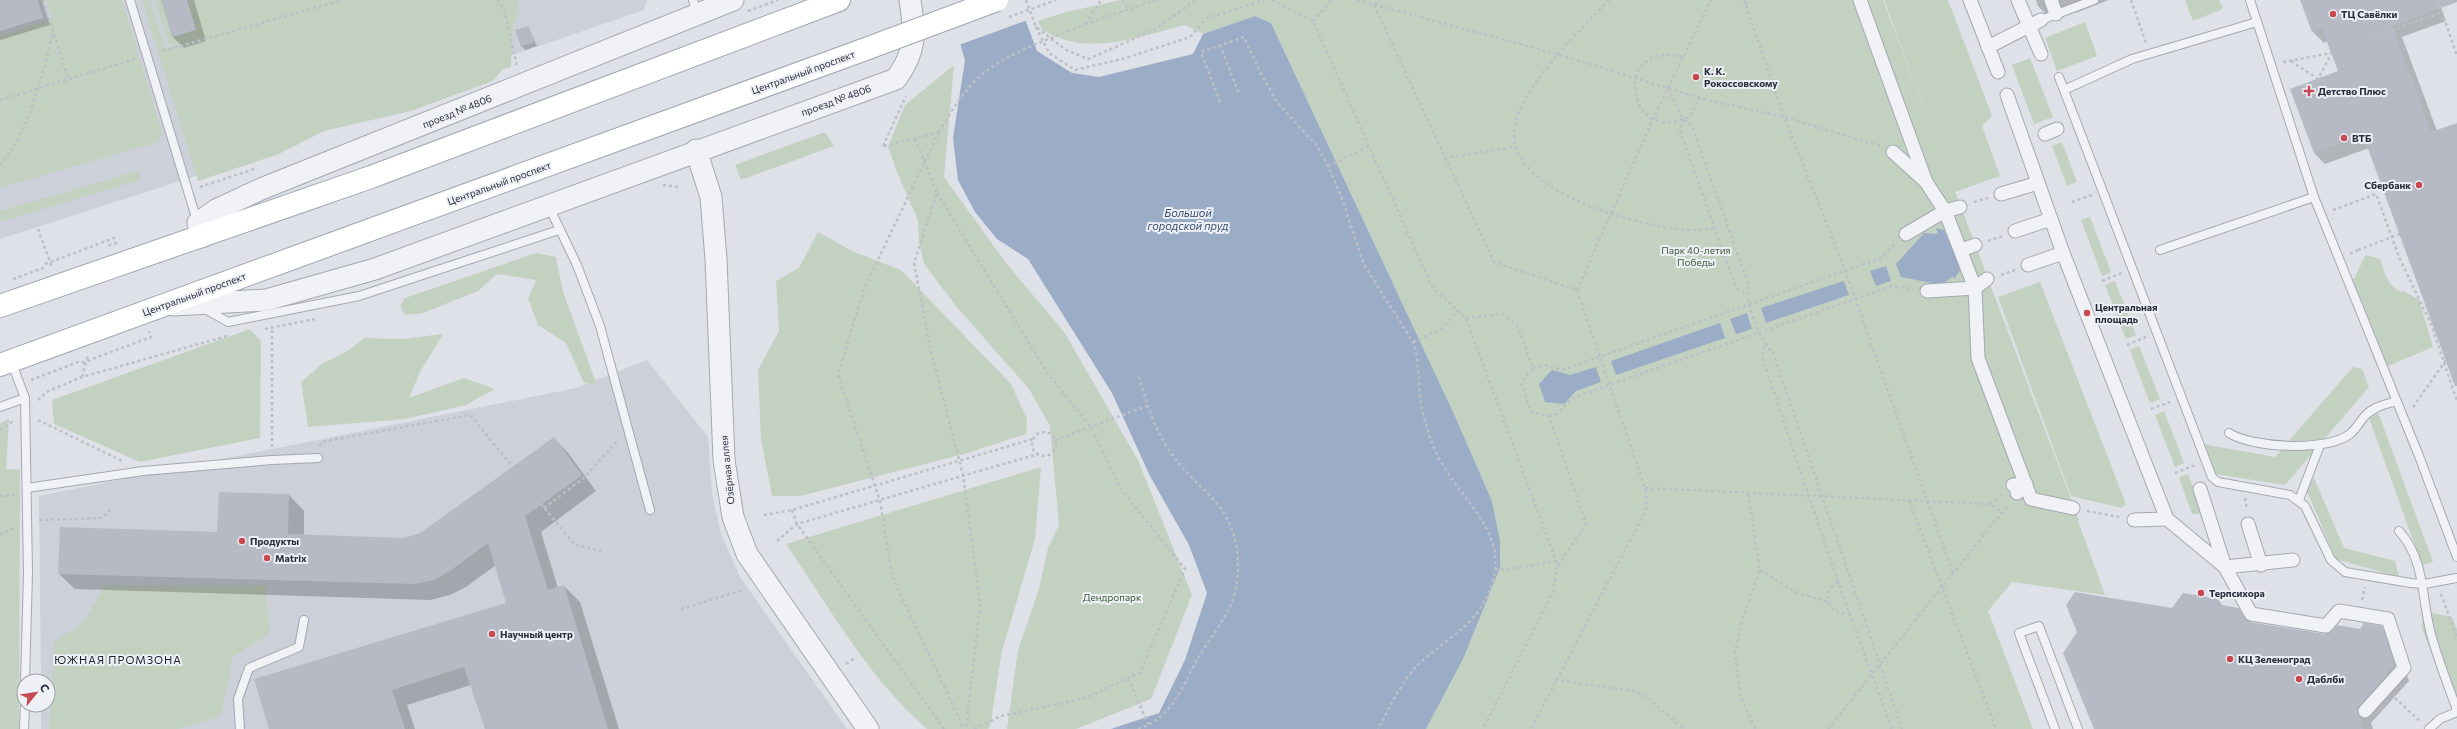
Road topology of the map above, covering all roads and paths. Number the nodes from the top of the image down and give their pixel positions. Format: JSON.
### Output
{"nodes":[{"id":1,"x":43,"y":0,"type":"edge"},
{"id":2,"x":130,"y":0,"type":"edge"},
{"id":3,"x":342,"y":0,"type":"edge"},
{"id":4,"x":497,"y":0,"type":"edge"},
{"id":5,"x":734,"y":0,"type":"edge"},
{"id":6,"x":839,"y":0,"type":"edge"},
{"id":7,"x":910,"y":0,"type":"edge"},
{"id":8,"x":997,"y":0,"type":"edge"},
{"id":9,"x":1026,"y":0,"type":"edge"},
{"id":10,"x":1101,"y":0,"type":"edge"},
{"id":11,"x":1122,"y":0,"type":"edge"},
{"id":12,"x":1156,"y":0,"type":"edge"},
{"id":13,"x":1196,"y":0,"type":"edge"},
{"id":14,"x":1265,"y":0,"type":"edge"},
{"id":15,"x":1272,"y":0,"type":"edge"},
{"id":16,"x":1332,"y":0,"type":"edge"},
{"id":17,"x":1357,"y":0,"type":"edge"},
{"id":18,"x":1379,"y":0,"type":"edge"},
{"id":19,"x":1609,"y":0,"type":"edge"},
{"id":20,"x":1711,"y":0,"type":"edge"},
{"id":21,"x":1744,"y":0,"type":"edge"},
{"id":22,"x":1750,"y":0,"type":"edge"},
{"id":23,"x":1860,"y":0,"type":"edge"},
{"id":24,"x":1970,"y":0,"type":"edge"},
{"id":25,"x":2018,"y":0,"type":"edge"},
{"id":26,"x":2051,"y":0,"type":"edge"},
{"id":27,"x":2094,"y":0,"type":"edge"},
{"id":28,"x":2131,"y":0,"type":"edge"},
{"id":29,"x":2250,"y":0,"type":"edge"},
{"id":30,"x":2438,"y":0,"type":"edge"},
{"id":31,"x":1745,"y":4,"type":"junction"},
{"id":32,"x":1374,"y":5,"type":"junction"},
{"id":33,"x":695,"y":7,"type":"edge"},
{"id":34,"x":1128,"y":9,"type":"junction"},
{"id":35,"x":2442,"y":12,"type":"junction"},
{"id":36,"x":2056,"y":14,"type":"junction"},
{"id":37,"x":2041,"y":20,"type":"joint"},
{"id":38,"x":1313,"y":21,"type":"junction"},
{"id":39,"x":2257,"y":22,"type":"junction"},
{"id":40,"x":1085,"y":24,"type":"junction"},
{"id":41,"x":2028,"y":25,"type":"junction"},
{"id":42,"x":1036,"y":27,"type":"junction"},
{"id":43,"x":53,"y":31,"type":"junction"},
{"id":44,"x":2375,"y":37,"type":"dead end"},
{"id":45,"x":1220,"y":45,"type":"junction"},
{"id":46,"x":1988,"y":47,"type":"junction"},
{"id":47,"x":163,"y":51,"type":"dead end"},
{"id":48,"x":2150,"y":53,"type":"junction"},
{"id":49,"x":1557,"y":54,"type":"junction"},
{"id":50,"x":2041,"y":54,"type":"dead end"},
{"id":51,"x":2457,"y":56,"type":"edge"},
{"id":52,"x":1682,"y":57,"type":"junction"},
{"id":53,"x":136,"y":58,"type":"dead end"},
{"id":54,"x":2291,"y":61,"type":"junction"},
{"id":55,"x":2280,"y":63,"type":"dead end"},
{"id":56,"x":518,"y":69,"type":"dead end"},
{"id":57,"x":1998,"y":72,"type":"dead end"},
{"id":58,"x":2059,"y":77,"type":"dead end"},
{"id":59,"x":68,"y":78,"type":"junction"},
{"id":60,"x":1635,"y":79,"type":"junction"},
{"id":61,"x":39,"y":87,"type":"junction"},
{"id":62,"x":1668,"y":88,"type":"junction"},
{"id":63,"x":2064,"y":90,"type":"junction"},
{"id":64,"x":907,"y":93,"type":"dead end"},
{"id":65,"x":1239,"y":94,"type":"dead end"},
{"id":66,"x":2007,"y":95,"type":"dead end"},
{"id":67,"x":1700,"y":98,"type":"junction"},
{"id":68,"x":0,"y":100,"type":"edge"},
{"id":69,"x":1220,"y":102,"type":"dead end"},
{"id":70,"x":1784,"y":117,"type":"junction"},
{"id":71,"x":1653,"y":119,"type":"junction"},
{"id":72,"x":1683,"y":119,"type":"junction"},
{"id":73,"x":939,"y":132,"type":"junction"},
{"id":74,"x":915,"y":139,"type":"junction"},
{"id":75,"x":1867,"y":141,"type":"dead end"},
{"id":76,"x":1368,"y":147,"type":"junction"},
{"id":77,"x":1514,"y":147,"type":"junction"},
{"id":78,"x":696,"y":150,"type":"junction"},
{"id":79,"x":1893,"y":152,"type":"dead end"},
{"id":80,"x":1444,"y":158,"type":"junction"},
{"id":81,"x":924,"y":164,"type":"junction"},
{"id":82,"x":0,"y":165,"type":"edge"},
{"id":83,"x":1328,"y":166,"type":"junction"},
{"id":84,"x":1926,"y":182,"type":"junction"},
{"id":85,"x":2038,"y":183,"type":"junction"},
{"id":86,"x":937,"y":194,"type":"junction"},
{"id":87,"x":2001,"y":194,"type":"joint"},
{"id":88,"x":2314,"y":197,"type":"junction"},
{"id":89,"x":2084,"y":198,"type":"dead end"},
{"id":90,"x":2072,"y":202,"type":"dead end"},
{"id":91,"x":549,"y":207,"type":"junction"},
{"id":92,"x":1960,"y":207,"type":"joint"},
{"id":93,"x":1945,"y":211,"type":"junction"},
{"id":94,"x":1612,"y":214,"type":"junction"},
{"id":95,"x":2321,"y":215,"type":"junction"},
{"id":96,"x":2051,"y":219,"type":"junction"},
{"id":97,"x":38,"y":228,"type":"dead end"},
{"id":98,"x":1715,"y":228,"type":"junction"},
{"id":99,"x":200,"y":230,"type":"junction"},
{"id":100,"x":559,"y":230,"type":"junction"},
{"id":101,"x":2016,"y":231,"type":"joint"},
{"id":102,"x":1906,"y":234,"type":"joint"},
{"id":103,"x":2400,"y":234,"type":"dead end"},
{"id":104,"x":1975,"y":245,"type":"joint"},
{"id":105,"x":101,"y":248,"type":"dead end"},
{"id":106,"x":1961,"y":250,"type":"junction"},
{"id":107,"x":2160,"y":250,"type":"dead end"},
{"id":108,"x":2358,"y":250,"type":"dead end"},
{"id":109,"x":2063,"y":253,"type":"junction"},
{"id":110,"x":58,"y":264,"type":"dead end"},
{"id":111,"x":2028,"y":265,"type":"joint"},
{"id":112,"x":1845,"y":270,"type":"junction"},
{"id":113,"x":2114,"y":276,"type":"dead end"},
{"id":114,"x":1987,"y":279,"type":"joint"},
{"id":115,"x":10,"y":280,"type":"dead end"},
{"id":116,"x":2102,"y":281,"type":"dead end"},
{"id":117,"x":1975,"y":288,"type":"junction"},
{"id":118,"x":1578,"y":290,"type":"junction"},
{"id":119,"x":1926,"y":291,"type":"joint"},
{"id":120,"x":1747,"y":295,"type":"junction"},
{"id":121,"x":1856,"y":300,"type":"junction"},
{"id":122,"x":195,"y":303,"type":"junction"},
{"id":123,"x":1750,"y":304,"type":"junction"},
{"id":124,"x":0,"y":306,"type":"edge"},
{"id":125,"x":161,"y":306,"type":"junction"},
{"id":126,"x":1458,"y":310,"type":"junction"},
{"id":127,"x":1466,"y":318,"type":"junction"},
{"id":128,"x":272,"y":328,"type":"dead end"},
{"id":129,"x":1760,"y":333,"type":"junction"},
{"id":130,"x":143,"y":334,"type":"dead end"},
{"id":131,"x":2139,"y":340,"type":"dead end"},
{"id":132,"x":1413,"y":342,"type":"junction"},
{"id":133,"x":1764,"y":345,"type":"junction"},
{"id":134,"x":2127,"y":345,"type":"dead end"},
{"id":135,"x":94,"y":352,"type":"dead end"},
{"id":136,"x":1601,"y":356,"type":"junction"},
{"id":137,"x":2445,"y":361,"type":"junction"},
{"id":138,"x":6,"y":363,"type":"edge"},
{"id":139,"x":1533,"y":368,"type":"junction"},
{"id":140,"x":40,"y":376,"type":"dead end"},
{"id":141,"x":82,"y":377,"type":"dead end"},
{"id":142,"x":1139,"y":378,"type":"dead end"},
{"id":143,"x":1611,"y":385,"type":"junction"},
{"id":144,"x":25,"y":398,"type":"junction"},
{"id":145,"x":2396,"y":401,"type":"junction"},
{"id":146,"x":2457,"y":401,"type":"edge"},
{"id":147,"x":2163,"y":404,"type":"dead end"},
{"id":148,"x":1147,"y":406,"type":"junction"},
{"id":149,"x":0,"y":408,"type":"edge"},
{"id":150,"x":2151,"y":409,"type":"dead end"},
{"id":151,"x":25,"y":414,"type":"junction"},
{"id":152,"x":1550,"y":416,"type":"junction"},
{"id":153,"x":2404,"y":421,"type":"junction"},
{"id":154,"x":4,"y":426,"type":"dead end"},
{"id":155,"x":1091,"y":427,"type":"junction"},
{"id":156,"x":0,"y":428,"type":"edge"},
{"id":157,"x":628,"y":430,"type":"junction"},
{"id":158,"x":2229,"y":433,"type":"dead end"},
{"id":159,"x":1033,"y":439,"type":"junction"},
{"id":160,"x":1055,"y":440,"type":"junction"},
{"id":161,"x":321,"y":442,"type":"dead end"},
{"id":162,"x":2320,"y":445,"type":"junction"},
{"id":163,"x":1038,"y":454,"type":"junction"},
{"id":164,"x":318,"y":458,"type":"dead end"},
{"id":165,"x":272,"y":460,"type":"junction"},
{"id":166,"x":960,"y":461,"type":"junction"},
{"id":167,"x":513,"y":467,"type":"dead end"},
{"id":168,"x":2187,"y":468,"type":"dead end"},
{"id":169,"x":143,"y":471,"type":"junction"},
{"id":170,"x":2175,"y":473,"type":"dead end"},
{"id":171,"x":963,"y":475,"type":"junction"},
{"id":172,"x":875,"y":486,"type":"junction"},
{"id":173,"x":27,"y":488,"type":"junction"},
{"id":174,"x":1645,"y":488,"type":"junction"},
{"id":175,"x":2200,"y":489,"type":"dead end"},
{"id":176,"x":1748,"y":494,"type":"junction"},
{"id":177,"x":1810,"y":494,"type":"junction"},
{"id":178,"x":1822,"y":496,"type":"junction"},
{"id":179,"x":1910,"y":500,"type":"junction"},
{"id":180,"x":1927,"y":500,"type":"junction"},
{"id":181,"x":2299,"y":500,"type":"junction"},
{"id":182,"x":880,"y":501,"type":"junction"},
{"id":183,"x":541,"y":504,"type":"dead end"},
{"id":184,"x":112,"y":508,"type":"dead end"},
{"id":185,"x":544,"y":508,"type":"junction"},
{"id":186,"x":2073,"y":508,"type":"joint"},
{"id":187,"x":650,"y":510,"type":"dead end"},
{"id":188,"x":792,"y":510,"type":"junction"},
{"id":189,"x":764,"y":515,"type":"dead end"},
{"id":190,"x":2167,"y":519,"type":"junction"},
{"id":191,"x":2134,"y":520,"type":"joint"},
{"id":192,"x":27,"y":521,"type":"junction"},
{"id":193,"x":797,"y":524,"type":"junction"},
{"id":194,"x":2248,"y":524,"type":"dead end"},
{"id":195,"x":2399,"y":531,"type":"dead end"},
{"id":196,"x":777,"y":541,"type":"dead end"},
{"id":197,"x":601,"y":551,"type":"dead end"},
{"id":198,"x":2457,"y":557,"type":"edge"},
{"id":199,"x":2293,"y":560,"type":"dead end"},
{"id":200,"x":1556,"y":561,"type":"junction"},
{"id":201,"x":2260,"y":565,"type":"junction"},
{"id":202,"x":1557,"y":567,"type":"junction"},
{"id":203,"x":2225,"y":567,"type":"junction"},
{"id":204,"x":1495,"y":569,"type":"junction"},
{"id":205,"x":1760,"y":570,"type":"junction"},
{"id":206,"x":1953,"y":573,"type":"junction"},
{"id":207,"x":2457,"y":578,"type":"edge"},
{"id":208,"x":1838,"y":582,"type":"junction"},
{"id":209,"x":2437,"y":582,"type":"junction"},
{"id":210,"x":2424,"y":584,"type":"junction"},
{"id":211,"x":1942,"y":588,"type":"junction"},
{"id":212,"x":743,"y":590,"type":"dead end"},
{"id":213,"x":1828,"y":602,"type":"junction"},
{"id":214,"x":681,"y":609,"type":"dead end"},
{"id":215,"x":1850,"y":613,"type":"junction"},
{"id":216,"x":304,"y":620,"type":"dead end"},
{"id":217,"x":2457,"y":638,"type":"edge"},
{"id":218,"x":1880,"y":666,"type":"junction"},
{"id":219,"x":25,"y":673,"type":"edge"},
{"id":220,"x":1872,"y":674,"type":"junction"},
{"id":221,"x":1128,"y":678,"type":"junction"},
{"id":222,"x":1555,"y":680,"type":"junction"},
{"id":223,"x":2390,"y":693,"type":"junction"},
{"id":224,"x":2365,"y":711,"type":"dead end"},
{"id":225,"x":2457,"y":711,"type":"edge"},
{"id":226,"x":25,"y":713,"type":"edge"},
{"id":227,"x":1148,"y":724,"type":"junction"},
{"id":228,"x":2426,"y":726,"type":"edge"},
{"id":229,"x":24,"y":729,"type":"edge"},
{"id":230,"x":240,"y":729,"type":"edge"},
{"id":231,"x":868,"y":729,"type":"edge"},
{"id":232,"x":944,"y":729,"type":"edge"},
{"id":233,"x":965,"y":729,"type":"edge"},
{"id":234,"x":973,"y":729,"type":"edge"},
{"id":235,"x":1138,"y":729,"type":"edge"},
{"id":236,"x":1378,"y":729,"type":"edge"},
{"id":237,"x":1483,"y":729,"type":"edge"},
{"id":238,"x":1531,"y":729,"type":"edge"},
{"id":239,"x":1684,"y":729,"type":"edge"},
{"id":240,"x":1755,"y":729,"type":"edge"},
{"id":241,"x":1828,"y":729,"type":"edge"},
{"id":242,"x":1892,"y":729,"type":"edge"},
{"id":243,"x":1902,"y":729,"type":"edge"},
{"id":244,"x":1996,"y":729,"type":"edge"},
{"id":245,"x":2055,"y":729,"type":"edge"},
{"id":246,"x":2078,"y":729,"type":"edge"}],
"edges":[{"from":1,"to":43,"type":"path"},
{"from":2,"to":99,"type":"lane"},
{"from":3,"to":47,"type":"path"},
{"from":4,"to":56,"type":"path"},
{"from":5,"to":33,"type":"street","name":"проезд № 4806"},
{"from":6,"to":99,"type":"main road"},
{"from":7,"to":78,"type":"street","name":"проезд № 4806"},
{"from":8,"to":125,"type":"main road","name":"Центральный проспект","bridge":true},
{"from":9,"to":42,"type":"path"},
{"from":10,"to":40,"type":"path"},
{"from":11,"to":34,"type":"path"},
{"from":12,"to":34,"type":"path"},
{"from":13,"to":42,"type":"path"},
{"from":14,"to":42,"type":"path"},
{"from":15,"to":38,"type":"path"},
{"from":16,"to":38,"type":"path"},
{"from":17,"to":32,"type":"path"},
{"from":18,"to":32,"type":"path"},
{"from":19,"to":49,"type":"path"},
{"from":20,"to":52,"type":"path"},
{"from":21,"to":31,"type":"path"},
{"from":22,"to":31,"type":"path"},
{"from":23,"to":84,"type":"street"},
{"from":24,"to":46,"type":"street"},
{"from":25,"to":41,"type":"street"},
{"from":26,"to":36,"type":"street"},
{"from":27,"to":36,"type":"lane"},
{"from":28,"to":48,"type":"path"},
{"from":29,"to":39,"type":"lane"},
{"from":30,"to":35,"type":"path"},
{"from":31,"to":70,"type":"path"},
{"from":32,"to":49,"type":"path"},
{"from":32,"to":80,"type":"path"},
{"from":33,"to":99,"type":"street","name":"проезд № 4806"},
{"from":34,"to":40,"type":"path"},
{"from":35,"to":44,"type":"path"},
{"from":35,"to":51,"type":"path"},
{"from":36,"to":37,"type":"lane"},
{"from":37,"to":41,"type":"street"},
{"from":38,"to":76,"type":"path"},
{"from":39,"to":48,"type":"lane"},
{"from":39,"to":88,"type":"lane"},
{"from":40,"to":73,"type":"path","bridge":true},
{"from":41,"to":46,"type":"street"},
{"from":41,"to":50,"type":"street"},
{"from":43,"to":59,"type":"path"},
{"from":43,"to":61,"type":"path"},
{"from":45,"to":65,"type":"path"},
{"from":45,"to":69,"type":"path"},
{"from":45,"to":83,"type":"path"},
{"from":46,"to":57,"type":"street"},
{"from":48,"to":63,"type":"lane"},
{"from":49,"to":60,"type":"path"},
{"from":49,"to":77,"type":"path"},
{"from":52,"to":60,"type":"path"},
{"from":52,"to":62,"type":"path"},
{"from":53,"to":59,"type":"path"},
{"from":54,"to":54,"type":"path"},
{"from":54,"to":55,"type":"path"},
{"from":58,"to":63,"type":"lane"},
{"from":59,"to":61,"type":"path"},
{"from":60,"to":62,"type":"path"},
{"from":60,"to":71,"type":"path"},
{"from":61,"to":68,"type":"path"},
{"from":61,"to":82,"type":"path"},
{"from":62,"to":67,"type":"path"},
{"from":62,"to":71,"type":"path"},
{"from":62,"to":72,"type":"path"},
{"from":63,"to":181,"type":"lane"},
{"from":64,"to":74,"type":"path"},
{"from":66,"to":85,"type":"street"},
{"from":67,"to":70,"type":"path"},
{"from":67,"to":72,"type":"path"},
{"from":70,"to":75,"type":"path"},
{"from":70,"to":112,"type":"path"},
{"from":71,"to":72,"type":"path"},
{"from":71,"to":94,"type":"path"},
{"from":72,"to":98,"type":"path"},
{"from":72,"to":120,"type":"path"},
{"from":73,"to":74,"type":"path"},
{"from":73,"to":81,"type":"path"},
{"from":74,"to":81,"type":"path"},
{"from":76,"to":83,"type":"path"},
{"from":76,"to":126,"type":"path"},
{"from":77,"to":80,"type":"path"},
{"from":77,"to":94,"type":"path"},
{"from":78,"to":91,"type":"street","name":"проезд № 4806"},
{"from":78,"to":231,"type":"street","name":"Озёрная аллея"},
{"from":79,"to":84,"type":"street"},
{"from":80,"to":118,"type":"path"},
{"from":81,"to":86,"type":"path"},
{"from":81,"to":172,"type":"path"},
{"from":83,"to":132,"type":"path"},
{"from":84,"to":93,"type":"street"},
{"from":85,"to":87,"type":"street"},
{"from":85,"to":96,"type":"street"},
{"from":86,"to":155,"type":"path"},
{"from":86,"to":166,"type":"path"},
{"from":87,"to":92,"type":"path"},
{"from":88,"to":95,"type":"lane"},
{"from":88,"to":107,"type":"lane"},
{"from":89,"to":90,"type":"path"},
{"from":91,"to":100,"type":"lane"},
{"from":91,"to":122,"type":"street","name":"проезд № 4806"},
{"from":92,"to":93,"type":"street"},
{"from":93,"to":102,"type":"street"},
{"from":93,"to":106,"type":"street"},
{"from":94,"to":98,"type":"path"},
{"from":94,"to":118,"type":"path"},
{"from":95,"to":137,"type":"path"},
{"from":95,"to":145,"type":"lane"},
{"from":96,"to":101,"type":"street"},
{"from":96,"to":109,"type":"street"},
{"from":97,"to":110,"type":"path"},
{"from":98,"to":120,"type":"path"},
{"from":99,"to":124,"type":"main road"},
{"from":100,"to":122,"type":"lane"},
{"from":100,"to":157,"type":"lane"},
{"from":101,"to":104,"type":"path"},
{"from":102,"to":112,"type":"path"},
{"from":103,"to":108,"type":"path","bridge":true},
{"from":104,"to":106,"type":"street"},
{"from":105,"to":115,"type":"path"},
{"from":106,"to":117,"type":"street"},
{"from":109,"to":111,"type":"street"},
{"from":109,"to":190,"type":"street"},
{"from":111,"to":114,"type":"path"},
{"from":112,"to":121,"type":"path"},
{"from":112,"to":123,"type":"path"},
{"from":113,"to":116,"type":"path"},
{"from":114,"to":117,"type":"street"},
{"from":117,"to":119,"type":"street"},
{"from":117,"to":186,"type":"street"},
{"from":118,"to":136,"type":"path"},
{"from":119,"to":121,"type":"path"},
{"from":120,"to":123,"type":"path"},
{"from":121,"to":129,"type":"path"},
{"from":121,"to":180,"type":"path"},
{"from":122,"to":125,"type":"street","name":"проезд № 4806"},
{"from":123,"to":129,"type":"path"},
{"from":123,"to":136,"type":"path"},
{"from":125,"to":138,"type":"main road","name":"Центральный проспект"},
{"from":126,"to":127,"type":"path"},
{"from":126,"to":132,"type":"path"},
{"from":127,"to":139,"type":"path"},
{"from":127,"to":200,"type":"path"},
{"from":128,"to":165,"type":"path"},
{"from":129,"to":133,"type":"path"},
{"from":129,"to":143,"type":"path"},
{"from":130,"to":140,"type":"path"},
{"from":131,"to":134,"type":"path"},
{"from":132,"to":204,"type":"path"},
{"from":133,"to":177,"type":"path"},
{"from":133,"to":178,"type":"path"},
{"from":135,"to":141,"type":"path"},
{"from":136,"to":139,"type":"path"},
{"from":136,"to":143,"type":"path"},
{"from":137,"to":146,"type":"path"},
{"from":137,"to":153,"type":"path"},
{"from":138,"to":144,"type":"lane"},
{"from":139,"to":152,"type":"path"},
{"from":142,"to":148,"type":"path"},
{"from":143,"to":152,"type":"path"},
{"from":143,"to":174,"type":"path"},
{"from":144,"to":149,"type":"lane"},
{"from":144,"to":151,"type":"lane"},
{"from":145,"to":153,"type":"lane"},
{"from":145,"to":162,"type":"lane"},
{"from":147,"to":150,"type":"path"},
{"from":148,"to":155,"type":"path"},
{"from":148,"to":227,"type":"path"},
{"from":151,"to":169,"type":"path"},
{"from":151,"to":173,"type":"lane"},
{"from":152,"to":202,"type":"path"},
{"from":153,"to":198,"type":"lane"},
{"from":154,"to":156,"type":"path"},
{"from":155,"to":160,"type":"path"},
{"from":155,"to":221,"type":"path"},
{"from":157,"to":185,"type":"path"},
{"from":157,"to":187,"type":"lane"},
{"from":158,"to":162,"type":"lane"},
{"from":159,"to":160,"type":"path"},
{"from":159,"to":163,"type":"path"},
{"from":159,"to":166,"type":"path"},
{"from":160,"to":163,"type":"path"},
{"from":161,"to":167,"type":"path"},
{"from":162,"to":181,"type":"lane"},
{"from":163,"to":171,"type":"path"},
{"from":164,"to":165,"type":"lane"},
{"from":165,"to":169,"type":"lane"},
{"from":166,"to":171,"type":"path"},
{"from":166,"to":172,"type":"path"},
{"from":168,"to":170,"type":"path"},
{"from":169,"to":173,"type":"lane"},
{"from":171,"to":182,"type":"path"},
{"from":171,"to":233,"type":"path"},
{"from":172,"to":182,"type":"path"},
{"from":172,"to":188,"type":"path"},
{"from":173,"to":192,"type":"lane"},
{"from":174,"to":176,"type":"path"},
{"from":174,"to":222,"type":"path"},
{"from":175,"to":203,"type":"street"},
{"from":176,"to":177,"type":"path"},
{"from":176,"to":205,"type":"path"},
{"from":177,"to":178,"type":"path"},
{"from":177,"to":208,"type":"path"},
{"from":178,"to":179,"type":"path"},
{"from":178,"to":218,"type":"path"},
{"from":179,"to":180,"type":"path"},
{"from":179,"to":211,"type":"path"},
{"from":180,"to":206,"type":"path"},
{"from":180,"to":206,"type":"path"},
{"from":181,"to":210,"type":"lane"},
{"from":182,"to":193,"type":"path"},
{"from":182,"to":233,"type":"path"},
{"from":183,"to":185,"type":"path"},
{"from":184,"to":192,"type":"path"},
{"from":185,"to":197,"type":"path"},
{"from":186,"to":191,"type":"path"},
{"from":188,"to":189,"type":"path"},
{"from":188,"to":193,"type":"path"},
{"from":190,"to":191,"type":"street"},
{"from":190,"to":203,"type":"street"},
{"from":192,"to":219,"type":"lane"},
{"from":193,"to":196,"type":"path"},
{"from":193,"to":232,"type":"path"},
{"from":194,"to":201,"type":"street"},
{"from":195,"to":210,"type":"lane"},
{"from":199,"to":201,"type":"street"},
{"from":200,"to":202,"type":"path"},
{"from":200,"to":204,"type":"path"},
{"from":201,"to":203,"type":"street"},
{"from":202,"to":237,"type":"path"},
{"from":203,"to":223,"type":"street"},
{"from":204,"to":236,"type":"path"},
{"from":205,"to":213,"type":"path"},
{"from":205,"to":240,"type":"path"},
{"from":206,"to":211,"type":"path"},
{"from":207,"to":209,"type":"lane"},
{"from":208,"to":213,"type":"path"},
{"from":208,"to":215,"type":"path"},
{"from":209,"to":210,"type":"lane"},
{"from":209,"to":217,"type":"path"},
{"from":210,"to":225,"type":"lane"},
{"from":211,"to":218,"type":"path"},
{"from":211,"to":244,"type":"path"},
{"from":212,"to":214,"type":"path"},
{"from":213,"to":215,"type":"path"},
{"from":215,"to":220,"type":"path"},
{"from":216,"to":230,"type":"lane"},
{"from":218,"to":220,"type":"path"},
{"from":218,"to":243,"type":"path"},
{"from":220,"to":241,"type":"path"},
{"from":220,"to":242,"type":"path"},
{"from":221,"to":227,"type":"path"},
{"from":221,"to":234,"type":"path"},
{"from":222,"to":238,"type":"path"},
{"from":222,"to":239,"type":"path"},
{"from":223,"to":224,"type":"street"},
{"from":223,"to":228,"type":"path"},
{"from":225,"to":228,"type":"lane"},
{"from":226,"to":229,"type":"lane"},
{"from":227,"to":235,"type":"path"},
{"from":245,"to":246,"type":"lane"}]}
